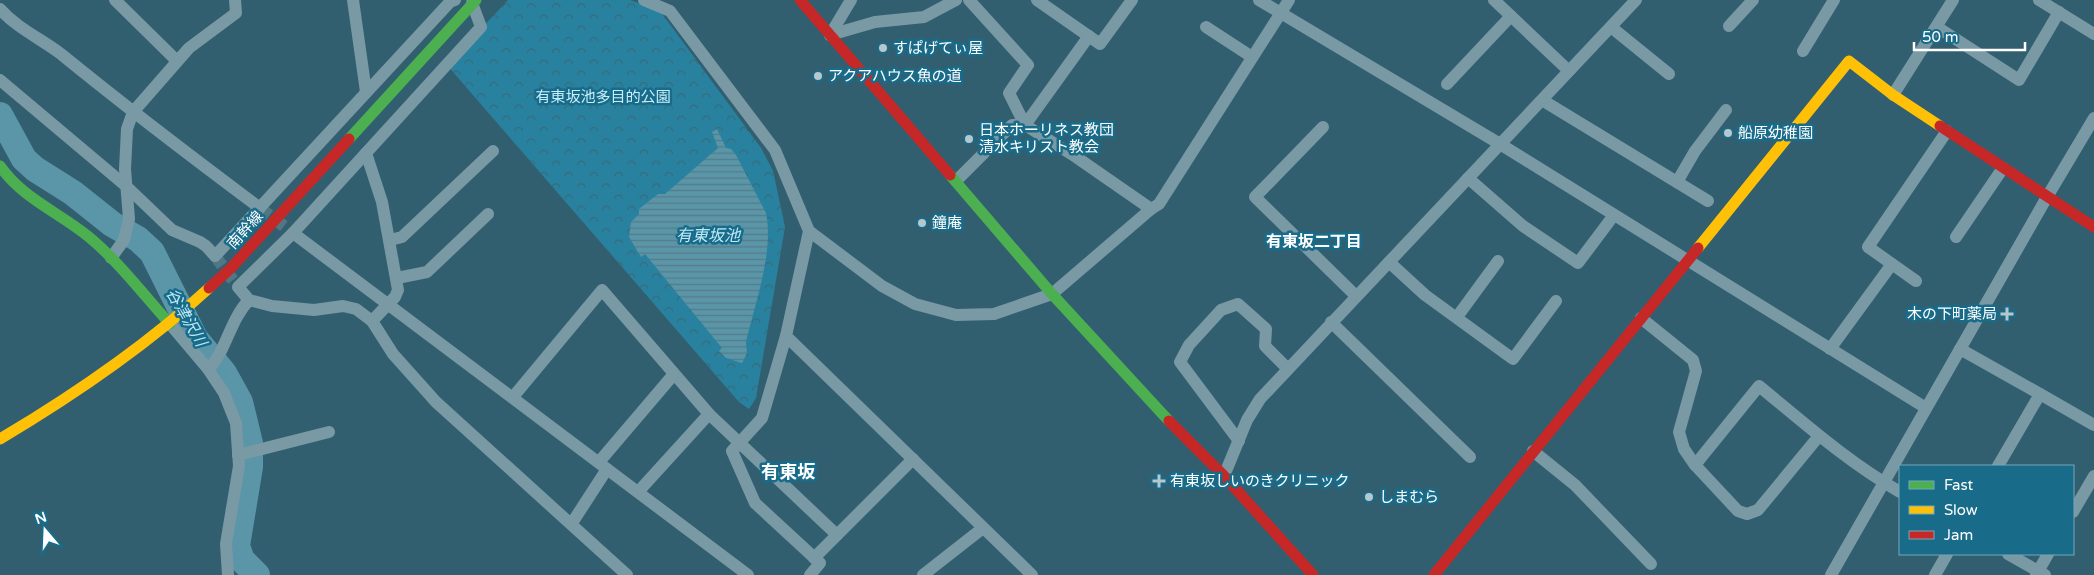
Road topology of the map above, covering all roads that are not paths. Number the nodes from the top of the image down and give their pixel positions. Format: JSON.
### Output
{"nodes":[{"id":1,"x":115,"y":0,"type":"edge"},
{"id":2,"x":235,"y":0,"type":"edge"},
{"id":3,"x":353,"y":0,"type":"edge"},
{"id":4,"x":455,"y":0,"type":"edge"},
{"id":5,"x":644,"y":0,"type":"edge"},
{"id":6,"x":800,"y":0,"type":"edge"},
{"id":7,"x":851,"y":0,"type":"edge"},
{"id":8,"x":956,"y":0,"type":"edge"},
{"id":9,"x":969,"y":0,"type":"edge"},
{"id":10,"x":1132,"y":0,"type":"edge"},
{"id":11,"x":1259,"y":0,"type":"edge"},
{"id":12,"x":1289,"y":0,"type":"edge"},
{"id":13,"x":1495,"y":0,"type":"edge"},
{"id":14,"x":1636,"y":0,"type":"edge"},
{"id":15,"x":1834,"y":0,"type":"edge"},
{"id":16,"x":1953,"y":0,"type":"edge"},
{"id":17,"x":2040,"y":0,"type":"edge"},
{"id":18,"x":1751,"y":1,"type":"edge"},
{"id":19,"x":474,"y":2,"type":"edge"},
{"id":20,"x":1045,"y":2,"type":"edge"},
{"id":21,"x":671,"y":6,"type":"edge"},
{"id":22,"x":0,"y":9,"type":"edge"},
{"id":23,"x":2059,"y":12,"type":"junction"},
{"id":24,"x":1281,"y":13,"type":"junction"},
{"id":25,"x":1511,"y":16,"type":"junction"},
{"id":26,"x":1729,"y":26,"type":"dead end"},
{"id":27,"x":1937,"y":26,"type":"junction"},
{"id":28,"x":1206,"y":27,"type":"dead end"},
{"id":29,"x":1611,"y":27,"type":"junction"},
{"id":30,"x":2094,"y":34,"type":"edge"},
{"id":31,"x":830,"y":35,"type":"junction"},
{"id":32,"x":1089,"y":36,"type":"junction"},
{"id":33,"x":1803,"y":52,"type":"dead end"},
{"id":34,"x":1252,"y":57,"type":"junction"},
{"id":35,"x":178,"y":61,"type":"junction"},
{"id":36,"x":1569,"y":71,"type":"junction"},
{"id":37,"x":1669,"y":74,"type":"dead end"},
{"id":38,"x":0,"y":80,"type":"edge"},
{"id":39,"x":1447,"y":84,"type":"dead end"},
{"id":40,"x":366,"y":92,"type":"junction"},
{"id":41,"x":1893,"y":95,"type":"junction"},
{"id":42,"x":1542,"y":100,"type":"junction"},
{"id":43,"x":1726,"y":110,"type":"dead end"},
{"id":44,"x":133,"y":112,"type":"junction"},
{"id":45,"x":2094,"y":118,"type":"edge"},
{"id":46,"x":1025,"y":124,"type":"junction"},
{"id":47,"x":1322,"y":127,"type":"dead end"},
{"id":48,"x":1947,"y":131,"type":"junction"},
{"id":49,"x":1500,"y":144,"type":"junction"},
{"id":50,"x":493,"y":151,"type":"dead end"},
{"id":51,"x":366,"y":153,"type":"junction"},
{"id":52,"x":0,"y":166,"type":"edge"},
{"id":53,"x":2003,"y":168,"type":"junction"},
{"id":54,"x":1468,"y":178,"type":"junction"},
{"id":55,"x":956,"y":181,"type":"junction"},
{"id":56,"x":1677,"y":182,"type":"junction"},
{"id":57,"x":126,"y":186,"type":"junction"},
{"id":58,"x":2047,"y":197,"type":"junction"},
{"id":59,"x":1708,"y":201,"type":"dead end"},
{"id":60,"x":260,"y":208,"type":"junction"},
{"id":61,"x":1151,"y":209,"type":"junction"},
{"id":62,"x":488,"y":214,"type":"dead end"},
{"id":63,"x":1614,"y":215,"type":"junction"},
{"id":64,"x":2094,"y":226,"type":"edge"},
{"id":65,"x":810,"y":231,"type":"junction"},
{"id":66,"x":293,"y":233,"type":"junction"},
{"id":67,"x":1956,"y":236,"type":"dead end"},
{"id":68,"x":390,"y":240,"type":"junction"},
{"id":69,"x":110,"y":258,"type":"junction"},
{"id":70,"x":1687,"y":260,"type":"junction"},
{"id":71,"x":1498,"y":261,"type":"dead end"},
{"id":72,"x":1388,"y":262,"type":"junction"},
{"id":73,"x":1892,"y":264,"type":"junction"},
{"id":74,"x":397,"y":278,"type":"junction"},
{"id":75,"x":1916,"y":281,"type":"dead end"},
{"id":76,"x":1052,"y":294,"type":"junction"},
{"id":77,"x":1356,"y":296,"type":"junction"},
{"id":78,"x":250,"y":300,"type":"junction"},
{"id":79,"x":1556,"y":301,"type":"dead end"},
{"id":80,"x":387,"y":305,"type":"junction"},
{"id":81,"x":1457,"y":317,"type":"junction"},
{"id":82,"x":1641,"y":318,"type":"junction"},
{"id":83,"x":372,"y":321,"type":"junction"},
{"id":84,"x":1331,"y":322,"type":"junction"},
{"id":85,"x":170,"y":324,"type":"junction"},
{"id":86,"x":786,"y":336,"type":"junction"},
{"id":87,"x":1830,"y":349,"type":"junction"},
{"id":88,"x":1960,"y":349,"type":"junction"},
{"id":89,"x":208,"y":369,"type":"junction"},
{"id":90,"x":1288,"y":369,"type":"junction"},
{"id":91,"x":674,"y":374,"type":"junction"},
{"id":92,"x":2040,"y":394,"type":"junction"},
{"id":93,"x":513,"y":397,"type":"junction"},
{"id":94,"x":1926,"y":408,"type":"junction"},
{"id":95,"x":709,"y":414,"type":"junction"},
{"id":96,"x":2094,"y":425,"type":"edge"},
{"id":97,"x":329,"y":432,"type":"dead end"},
{"id":98,"x":1819,"y":436,"type":"junction"},
{"id":99,"x":0,"y":439,"type":"edge"},
{"id":100,"x":739,"y":441,"type":"junction"},
{"id":101,"x":1239,"y":441,"type":"junction"},
{"id":102,"x":1533,"y":451,"type":"junction"},
{"id":103,"x":238,"y":455,"type":"junction"},
{"id":104,"x":1470,"y":457,"type":"dead end"},
{"id":105,"x":913,"y":459,"type":"junction"},
{"id":106,"x":1695,"y":465,"type":"junction"},
{"id":107,"x":1999,"y":465,"type":"edge"},
{"id":108,"x":603,"y":466,"type":"junction"},
{"id":109,"x":1224,"y":476,"type":"junction"},
{"id":110,"x":2094,"y":476,"type":"edge"},
{"id":111,"x":1885,"y":483,"type":"junction"},
{"id":112,"x":1899,"y":491,"type":"edge"},
{"id":113,"x":638,"y":492,"type":"junction"},
{"id":114,"x":2074,"y":510,"type":"edge"},
{"id":115,"x":572,"y":523,"type":"junction"},
{"id":116,"x":983,"y":528,"type":"junction"},
{"id":117,"x":837,"y":535,"type":"junction"},
{"id":118,"x":1946,"y":555,"type":"edge"},
{"id":119,"x":2010,"y":555,"type":"edge"},
{"id":120,"x":2048,"y":555,"type":"edge"},
{"id":121,"x":814,"y":558,"type":"junction"},
{"id":122,"x":1651,"y":564,"type":"dead end"},
{"id":123,"x":732,"y":571,"type":"edge"},
{"id":124,"x":2040,"y":574,"type":"edge"},
{"id":125,"x":228,"y":575,"type":"edge"},
{"id":126,"x":628,"y":575,"type":"edge"},
{"id":127,"x":748,"y":575,"type":"edge"},
{"id":128,"x":810,"y":575,"type":"edge"},
{"id":129,"x":923,"y":575,"type":"edge"},
{"id":130,"x":1032,"y":575,"type":"edge"},
{"id":131,"x":1313,"y":575,"type":"edge"},
{"id":132,"x":1434,"y":575,"type":"edge"},
{"id":133,"x":1831,"y":575,"type":"edge"},
{"id":134,"x":1935,"y":575,"type":"edge"}],
"edges":[{"from":1,"to":35,"type":"street"},
{"from":2,"to":35,"type":"street"},
{"from":3,"to":40,"type":"street"},
{"from":4,"to":40,"type":"street"},
{"from":5,"to":21,"type":"street"},
{"from":6,"to":31,"type":"street"},
{"from":7,"to":31,"type":"street"},
{"from":8,"to":31,"type":"street"},
{"from":9,"to":46,"type":"street"},
{"from":10,"to":32,"type":"street"},
{"from":11,"to":24,"type":"street"},
{"from":12,"to":24,"type":"street"},
{"from":13,"to":25,"type":"street"},
{"from":14,"to":29,"type":"street"},
{"from":15,"to":33,"type":"street"},
{"from":16,"to":27,"type":"street"},
{"from":17,"to":23,"type":"street"},
{"from":18,"to":26,"type":"street"},
{"from":19,"to":51,"type":"street"},
{"from":19,"to":85,"type":"street","name":"南幹線"},
{"from":20,"to":32,"type":"street"},
{"from":21,"to":65,"type":"street"},
{"from":22,"to":44,"type":"street"},
{"from":23,"to":27,"type":"street"},
{"from":23,"to":30,"type":"street"},
{"from":24,"to":34,"type":"street"},
{"from":24,"to":49,"type":"street"},
{"from":25,"to":36,"type":"street"},
{"from":25,"to":39,"type":"street"},
{"from":27,"to":41,"type":"street"},
{"from":28,"to":34,"type":"street"},
{"from":29,"to":36,"type":"street"},
{"from":29,"to":37,"type":"street"},
{"from":31,"to":55,"type":"street"},
{"from":32,"to":46,"type":"street"},
{"from":34,"to":61,"type":"street"},
{"from":35,"to":44,"type":"street"},
{"from":36,"to":42,"type":"street"},
{"from":38,"to":57,"type":"street"},
{"from":40,"to":60,"type":"street"},
{"from":41,"to":48,"type":"street"},
{"from":41,"to":70,"type":"street"},
{"from":42,"to":49,"type":"street"},
{"from":42,"to":56,"type":"street"},
{"from":43,"to":56,"type":"street"},
{"from":44,"to":57,"type":"street"},
{"from":44,"to":60,"type":"street"},
{"from":45,"to":58,"type":"street"},
{"from":46,"to":55,"type":"street"},
{"from":46,"to":61,"type":"street"},
{"from":47,"to":77,"type":"street"},
{"from":48,"to":53,"type":"street"},
{"from":48,"to":73,"type":"street"},
{"from":49,"to":54,"type":"street"},
{"from":49,"to":63,"type":"street"},
{"from":50,"to":68,"type":"street"},
{"from":51,"to":66,"type":"street"},
{"from":51,"to":68,"type":"street"},
{"from":52,"to":69,"type":"street"},
{"from":53,"to":58,"type":"street"},
{"from":53,"to":67,"type":"street"},
{"from":54,"to":63,"type":"street"},
{"from":54,"to":72,"type":"street"},
{"from":55,"to":76,"type":"street"},
{"from":56,"to":59,"type":"street"},
{"from":57,"to":60,"type":"street"},
{"from":57,"to":69,"type":"street"},
{"from":58,"to":64,"type":"street"},
{"from":58,"to":88,"type":"street"},
{"from":61,"to":76,"type":"street"},
{"from":62,"to":74,"type":"street"},
{"from":63,"to":70,"type":"street"},
{"from":65,"to":76,"type":"street"},
{"from":65,"to":86,"type":"street"},
{"from":66,"to":78,"type":"street"},
{"from":66,"to":80,"type":"street"},
{"from":68,"to":74,"type":"street"},
{"from":69,"to":85,"type":"street"},
{"from":70,"to":82,"type":"street"},
{"from":70,"to":87,"type":"street"},
{"from":71,"to":81,"type":"street"},
{"from":72,"to":77,"type":"street"},
{"from":72,"to":81,"type":"street"},
{"from":73,"to":75,"type":"street"},
{"from":73,"to":87,"type":"street"},
{"from":74,"to":80,"type":"street"},
{"from":76,"to":109,"type":"street"},
{"from":77,"to":84,"type":"street"},
{"from":78,"to":83,"type":"street"},
{"from":78,"to":89,"type":"street"},
{"from":79,"to":81,"type":"street"},
{"from":80,"to":83,"type":"street"},
{"from":80,"to":93,"type":"street"},
{"from":82,"to":102,"type":"street"},
{"from":82,"to":106,"type":"street"},
{"from":83,"to":115,"type":"street"},
{"from":84,"to":90,"type":"street"},
{"from":84,"to":104,"type":"street"},
{"from":85,"to":89,"type":"street"},
{"from":85,"to":99,"type":"street","name":"南幹線"},
{"from":86,"to":100,"type":"street"},
{"from":86,"to":105,"type":"street"},
{"from":87,"to":94,"type":"street"},
{"from":88,"to":92,"type":"street"},
{"from":88,"to":94,"type":"street"},
{"from":89,"to":103,"type":"street"},
{"from":90,"to":101,"type":"street"},
{"from":90,"to":101,"type":"street"},
{"from":91,"to":93,"type":"street"},
{"from":91,"to":95,"type":"street"},
{"from":91,"to":108,"type":"street"},
{"from":92,"to":96,"type":"street"},
{"from":92,"to":107,"type":"street"},
{"from":93,"to":108,"type":"street"},
{"from":94,"to":111,"type":"street"},
{"from":95,"to":100,"type":"street"},
{"from":95,"to":113,"type":"street"},
{"from":97,"to":103,"type":"street"},
{"from":98,"to":106,"type":"street"},
{"from":98,"to":106,"type":"street"},
{"from":98,"to":111,"type":"street"},
{"from":100,"to":117,"type":"street"},
{"from":100,"to":121,"type":"street"},
{"from":101,"to":109,"type":"street"},
{"from":102,"to":122,"type":"street"},
{"from":102,"to":132,"type":"street"},
{"from":103,"to":125,"type":"street"},
{"from":105,"to":116,"type":"street"},
{"from":105,"to":117,"type":"street"},
{"from":108,"to":113,"type":"street"},
{"from":108,"to":115,"type":"street"},
{"from":109,"to":131,"type":"street"},
{"from":110,"to":114,"type":"street"},
{"from":111,"to":112,"type":"street"},
{"from":111,"to":133,"type":"street"},
{"from":113,"to":123,"type":"street"},
{"from":115,"to":126,"type":"street"},
{"from":116,"to":129,"type":"street"},
{"from":116,"to":130,"type":"street"},
{"from":117,"to":121,"type":"street"},
{"from":118,"to":134,"type":"street"},
{"from":119,"to":124,"type":"street"},
{"from":120,"to":124,"type":"street"},
{"from":121,"to":128,"type":"street"},
{"from":123,"to":127,"type":"street"}]}
